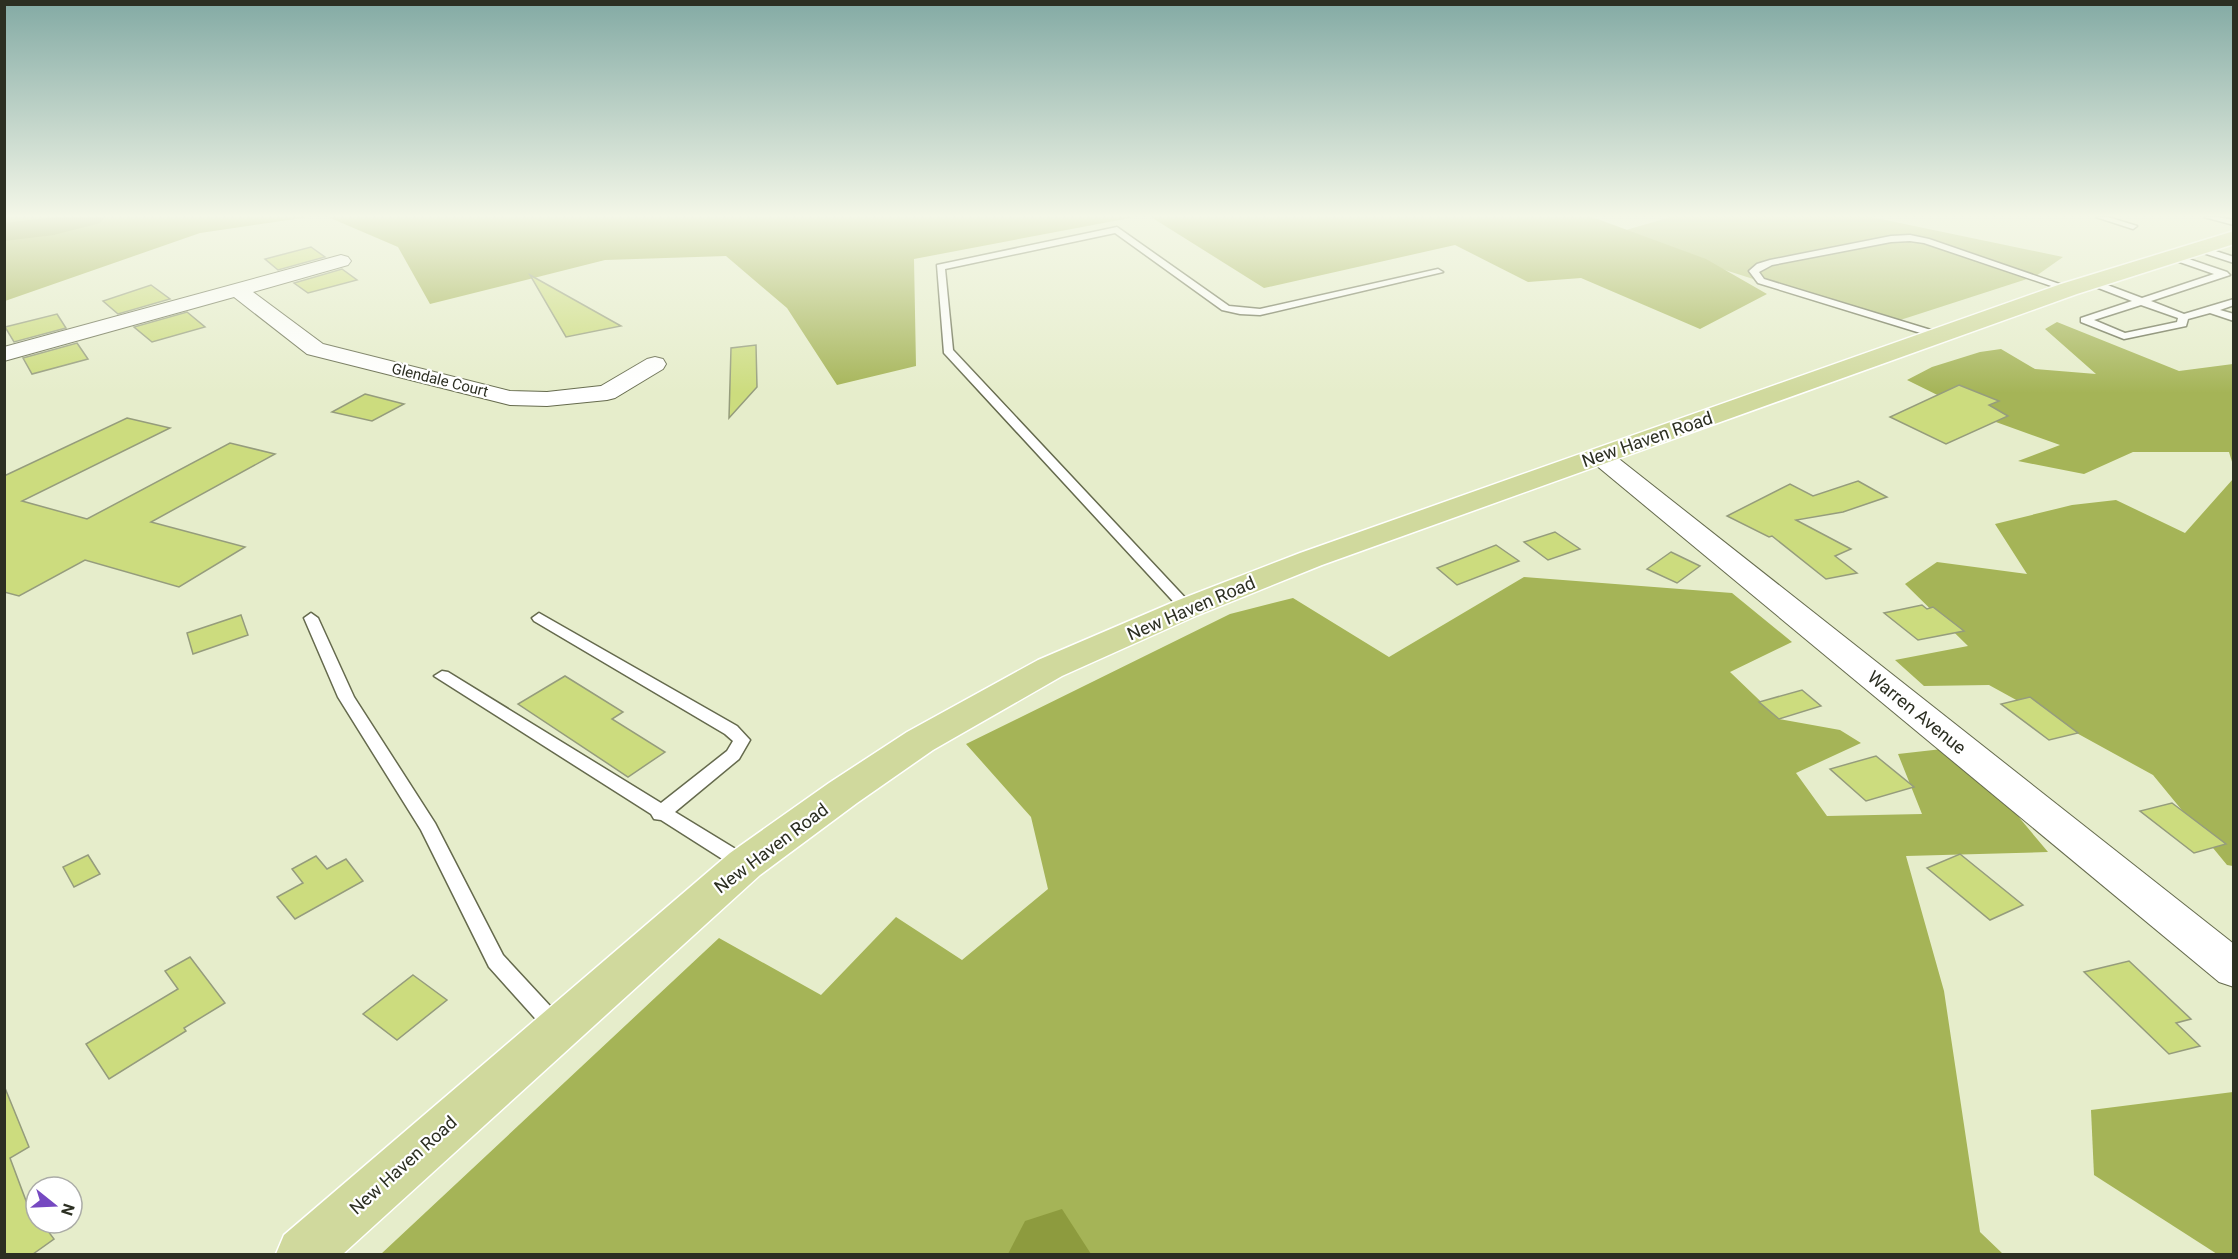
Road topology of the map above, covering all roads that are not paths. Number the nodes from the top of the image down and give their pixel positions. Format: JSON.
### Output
{"nodes":[{"id":1,"x":291,"y":276,"type":"edge"},
{"id":2,"x":941,"y":276,"type":"edge"},
{"id":3,"x":1181,"y":276,"type":"edge"},
{"id":4,"x":1421,"y":276,"type":"edge"},
{"id":5,"x":1757,"y":276,"type":"edge"},
{"id":6,"x":2048,"y":276,"type":"edge"},
{"id":7,"x":2109,"y":276,"type":"edge"},
{"id":8,"x":2229,"y":276,"type":"edge"},
{"id":9,"x":2080,"y":285,"type":"junction"},
{"id":10,"x":239,"y":291,"type":"junction"},
{"id":11,"x":2140,"y":302,"type":"junction"},
{"id":12,"x":2234,"y":302,"type":"edge"},
{"id":13,"x":2210,"y":310,"type":"junction"},
{"id":14,"x":2183,"y":317,"type":"junction"},
{"id":15,"x":2234,"y":318,"type":"edge"},
{"id":16,"x":1940,"y":336,"type":"junction"},
{"id":17,"x":4,"y":354,"type":"edge"},
{"id":18,"x":654,"y":364,"type":"dead end"},
{"id":19,"x":1600,"y":456,"type":"junction"},
{"id":20,"x":1187,"y":608,"type":"junction"},
{"id":21,"x":311,"y":618,"type":"dead end"},
{"id":22,"x":539,"y":618,"type":"dead end"},
{"id":23,"x":442,"y":676,"type":"dead end"},
{"id":24,"x":660,"y":814,"type":"junction"},
{"id":25,"x":745,"y":864,"type":"junction"},
{"id":26,"x":2234,"y":969,"type":"edge"},
{"id":27,"x":557,"y":1028,"type":"junction"},
{"id":28,"x":303,"y":1254,"type":"edge"}],
"edges":[{"from":1,"to":10,"type":"street"},
{"from":2,"to":20,"type":"lane"},
{"from":3,"to":4,"type":"lane"},
{"from":5,"to":16,"type":"lane"},
{"from":6,"to":9,"type":"lane"},
{"from":7,"to":9,"type":"main road","name":"New Haven Road"},
{"from":8,"to":11,"type":"lane"},
{"from":9,"to":11,"type":"lane"},
{"from":9,"to":16,"type":"main road","name":"New Haven Road"},
{"from":10,"to":17,"type":"street"},
{"from":10,"to":18,"type":"street","name":"Glendale Court"},
{"from":11,"to":14,"type":"lane"},
{"from":11,"to":14,"type":"lane"},
{"from":12,"to":13,"type":"lane"},
{"from":13,"to":14,"type":"lane"},
{"from":13,"to":15,"type":"lane"},
{"from":16,"to":19,"type":"main road","name":"New Haven Road"},
{"from":19,"to":20,"type":"main road","name":"New Haven Road"},
{"from":19,"to":26,"type":"street","name":"Warren Avenue"},
{"from":20,"to":25,"type":"main road","name":"New Haven Road"},
{"from":21,"to":27,"type":"lane"},
{"from":22,"to":24,"type":"lane"},
{"from":23,"to":24,"type":"lane"},
{"from":24,"to":25,"type":"lane"},
{"from":25,"to":27,"type":"main road","name":"New Haven Road"},
{"from":27,"to":28,"type":"main road","name":"New Haven Road"}]}
